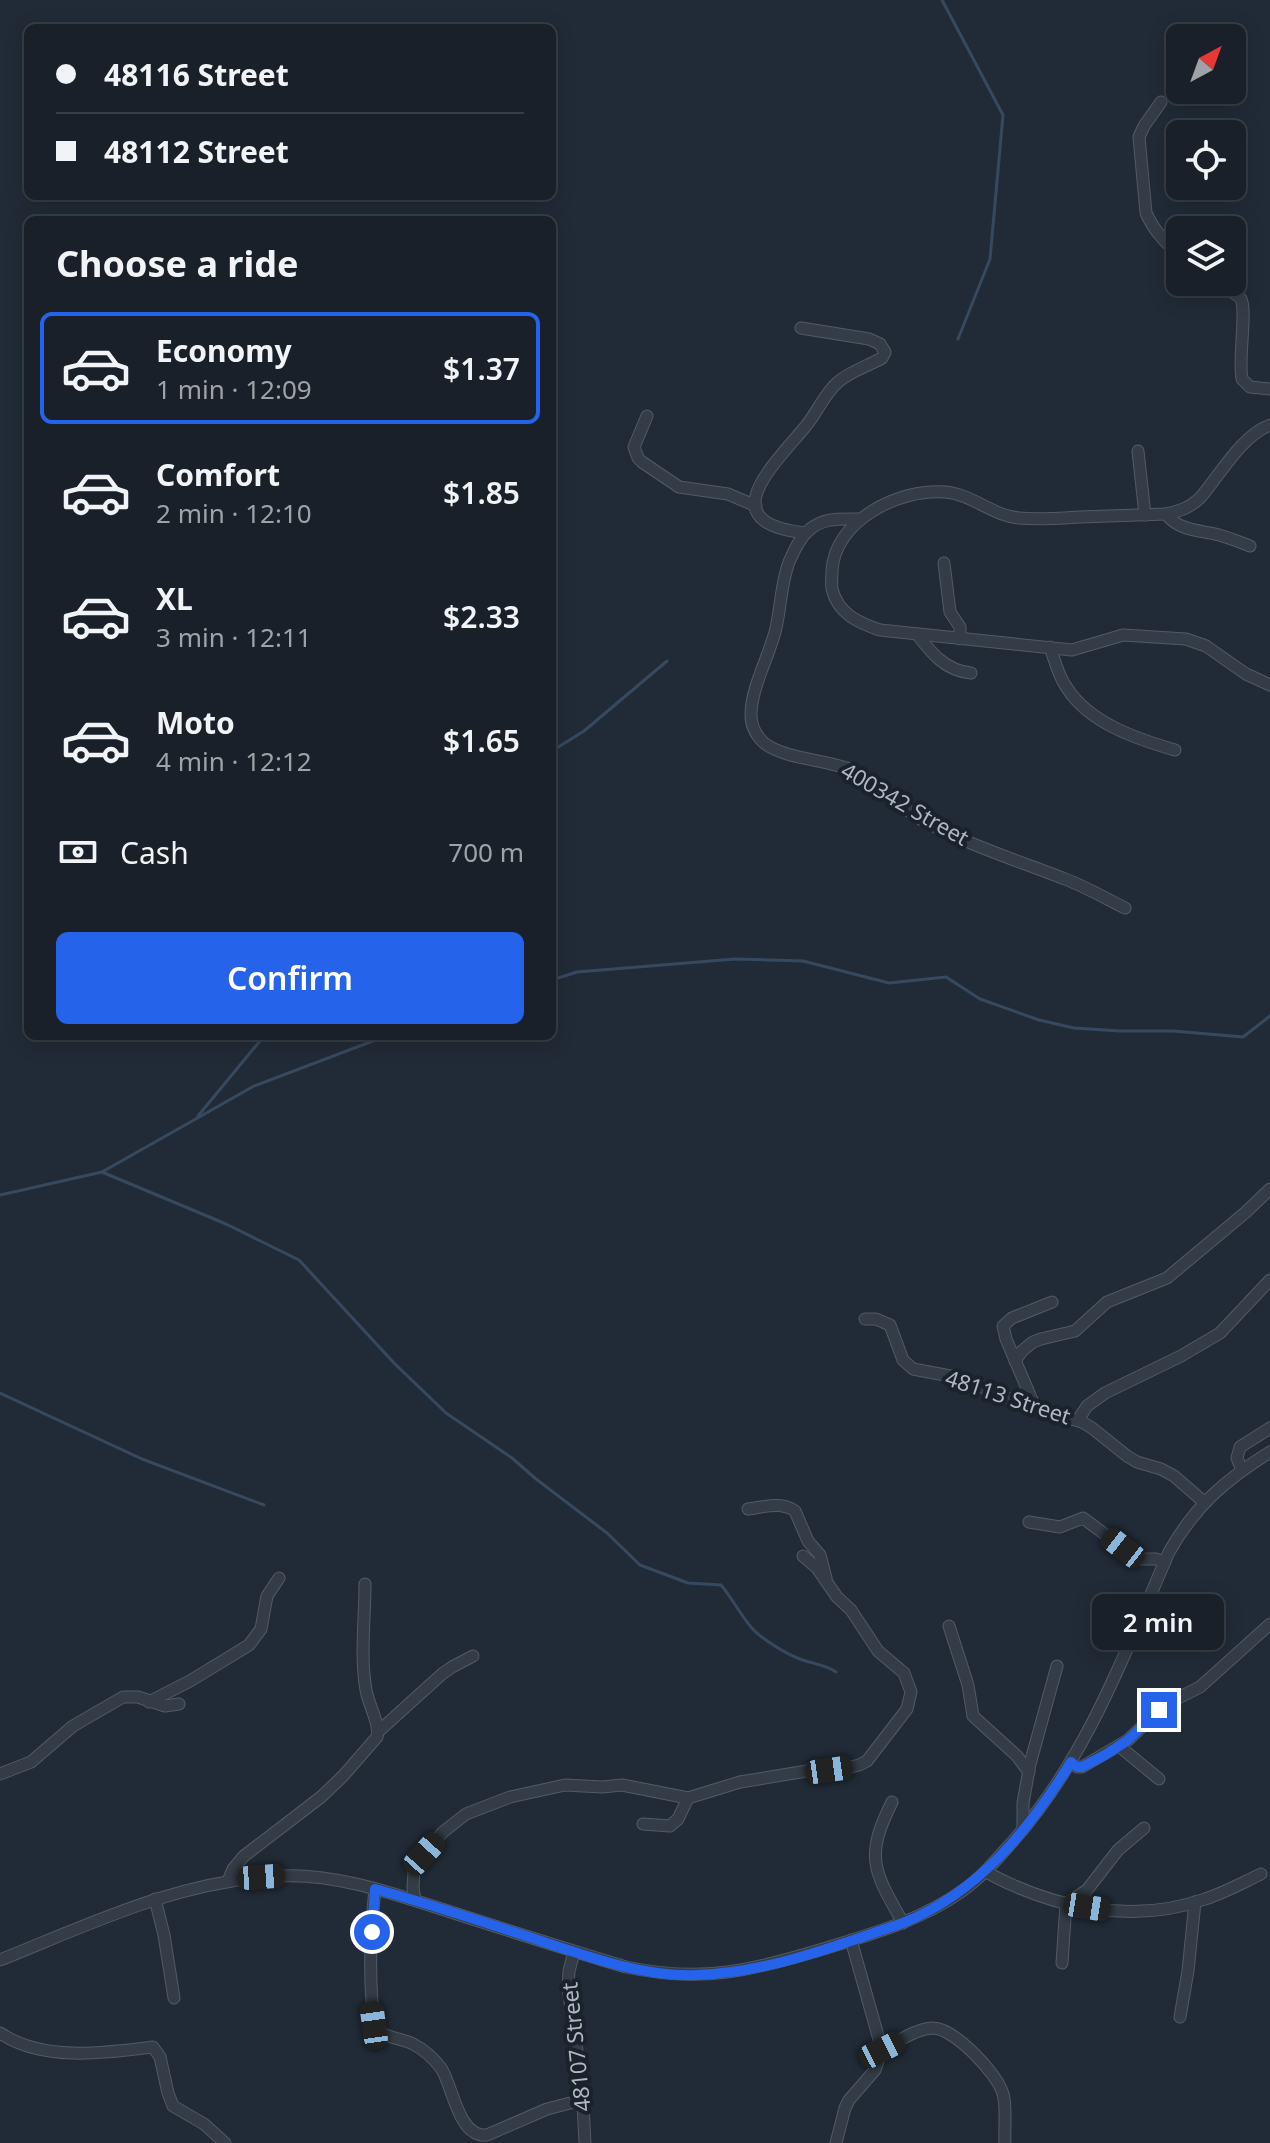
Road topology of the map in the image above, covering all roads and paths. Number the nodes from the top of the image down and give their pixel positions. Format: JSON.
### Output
{"nodes":[{"id":1,"x":1161,"y":102,"type":"dead end"},
{"id":2,"x":1166,"y":241,"type":"edge"},
{"id":3,"x":1239,"y":296,"type":"edge"},
{"id":4,"x":801,"y":328,"type":"dead end"},
{"id":5,"x":1270,"y":389,"type":"edge"},
{"id":6,"x":647,"y":416,"type":"dead end"},
{"id":7,"x":1270,"y":425,"type":"edge"},
{"id":8,"x":1138,"y":451,"type":"dead end"},
{"id":9,"x":756,"y":506,"type":"junction"},
{"id":10,"x":1166,"y":514,"type":"junction"},
{"id":11,"x":1145,"y":515,"type":"junction"},
{"id":12,"x":859,"y":519,"type":"junction"},
{"id":13,"x":806,"y":533,"type":"junction"},
{"id":14,"x":1250,"y":546,"type":"dead end"},
{"id":15,"x":944,"y":563,"type":"dead end"},
{"id":16,"x":917,"y":634,"type":"junction"},
{"id":17,"x":960,"y":639,"type":"junction"},
{"id":18,"x":1050,"y":647,"type":"junction"},
{"id":19,"x":971,"y":673,"type":"dead end"},
{"id":20,"x":1270,"y":685,"type":"edge"},
{"id":21,"x":1175,"y":750,"type":"dead end"},
{"id":22,"x":1125,"y":908,"type":"dead end"},
{"id":23,"x":1270,"y":1189,"type":"edge"},
{"id":24,"x":1270,"y":1280,"type":"edge"},
{"id":25,"x":1052,"y":1302,"type":"dead end"},
{"id":26,"x":865,"y":1319,"type":"dead end"},
{"id":27,"x":1015,"y":1361,"type":"junction"},
{"id":28,"x":1035,"y":1407,"type":"junction"},
{"id":29,"x":1078,"y":1420,"type":"junction"},
{"id":30,"x":1270,"y":1428,"type":"edge"},
{"id":31,"x":1270,"y":1452,"type":"edge"},
{"id":32,"x":1242,"y":1470,"type":"junction"},
{"id":33,"x":1204,"y":1502,"type":"junction"},
{"id":34,"x":748,"y":1509,"type":"dead end"},
{"id":35,"x":1029,"y":1522,"type":"dead end"},
{"id":36,"x":803,"y":1556,"type":"dead end"},
{"id":37,"x":1165,"y":1562,"type":"junction"},
{"id":38,"x":279,"y":1578,"type":"dead end"},
{"id":39,"x":826,"y":1581,"type":"junction"},
{"id":40,"x":365,"y":1584,"type":"dead end"},
{"id":41,"x":1270,"y":1624,"type":"edge"},
{"id":42,"x":949,"y":1626,"type":"dead end"},
{"id":43,"x":1270,"y":1635,"type":"edge"},
{"id":44,"x":1253,"y":1638,"type":"junction"},
{"id":45,"x":473,"y":1656,"type":"dead end"},
{"id":46,"x":1057,"y":1666,"type":"dead end"},
{"id":47,"x":149,"y":1702,"type":"junction"},
{"id":48,"x":179,"y":1704,"type":"dead end"},
{"id":49,"x":379,"y":1731,"type":"junction"},
{"id":50,"x":1119,"y":1746,"type":"junction"},
{"id":51,"x":1071,"y":1762,"type":"junction"},
{"id":52,"x":1029,"y":1772,"type":"junction"},
{"id":53,"x":0,"y":1774,"type":"edge"},
{"id":54,"x":1159,"y":1779,"type":"dead end"},
{"id":55,"x":688,"y":1798,"type":"junction"},
{"id":56,"x":892,"y":1802,"type":"dead end"},
{"id":57,"x":643,"y":1824,"type":"dead end"},
{"id":58,"x":1144,"y":1828,"type":"dead end"},
{"id":59,"x":1023,"y":1830,"type":"junction"},
{"id":60,"x":986,"y":1872,"type":"junction"},
{"id":61,"x":1261,"y":1874,"type":"dead end"},
{"id":62,"x":228,"y":1881,"type":"junction"},
{"id":63,"x":375,"y":1889,"type":"junction"},
{"id":64,"x":155,"y":1899,"type":"junction"},
{"id":65,"x":415,"y":1900,"type":"junction"},
{"id":66,"x":1195,"y":1902,"type":"junction"},
{"id":67,"x":1066,"y":1904,"type":"junction"},
{"id":68,"x":903,"y":1923,"type":"junction"},
{"id":69,"x":851,"y":1940,"type":"junction"},
{"id":70,"x":574,"y":1952,"type":"junction"},
{"id":71,"x":0,"y":1960,"type":"edge"},
{"id":72,"x":1062,"y":1963,"type":"dead end"},
{"id":73,"x":174,"y":1998,"type":"dead end"},
{"id":74,"x":1180,"y":2017,"type":"dead end"},
{"id":75,"x":0,"y":2033,"type":"edge"},
{"id":76,"x":882,"y":2050,"type":"junction"},
{"id":77,"x":582,"y":2100,"type":"junction"},
{"id":78,"x":225,"y":2143,"type":"edge"},
{"id":79,"x":585,"y":2143,"type":"edge"},
{"id":80,"x":836,"y":2143,"type":"edge"},
{"id":81,"x":1005,"y":2143,"type":"edge"}],
"edges":[{"from":1,"to":2,"type":"street"},
{"from":3,"to":5,"type":"street"},
{"from":4,"to":9,"type":"street"},
{"from":6,"to":9,"type":"street"},
{"from":7,"to":10,"type":"street"},
{"from":8,"to":11,"type":"street"},
{"from":9,"to":13,"type":"street"},
{"from":10,"to":11,"type":"street"},
{"from":10,"to":14,"type":"street"},
{"from":11,"to":12,"type":"street"},
{"from":12,"to":13,"type":"street"},
{"from":12,"to":16,"type":"street"},
{"from":13,"to":22,"type":"street","name":"400342 Street"},
{"from":15,"to":17,"type":"street"},
{"from":16,"to":17,"type":"street"},
{"from":16,"to":19,"type":"street"},
{"from":17,"to":18,"type":"street"},
{"from":18,"to":20,"type":"street"},
{"from":18,"to":21,"type":"street"},
{"from":23,"to":27,"type":"street"},
{"from":24,"to":29,"type":"street"},
{"from":25,"to":27,"type":"street"},
{"from":26,"to":28,"type":"street","name":"48113 Street"},
{"from":27,"to":28,"type":"street"},
{"from":28,"to":29,"type":"street","name":"48113 Street"},
{"from":29,"to":33,"type":"street","name":"48113 Street"},
{"from":30,"to":32,"type":"street"},
{"from":31,"to":32,"type":"street"},
{"from":32,"to":33,"type":"street"},
{"from":33,"to":37,"type":"street"},
{"from":34,"to":39,"type":"street"},
{"from":35,"to":37,"type":"street"},
{"from":36,"to":39,"type":"street"},
{"from":37,"to":51,"type":"street"},
{"from":38,"to":47,"type":"street"},
{"from":39,"to":55,"type":"street"},
{"from":40,"to":49,"type":"street"},
{"from":41,"to":44,"type":"street"},
{"from":42,"to":52,"type":"street"},
{"from":43,"to":44,"type":"street"},
{"from":44,"to":50,"type":"street"},
{"from":45,"to":49,"type":"street"},
{"from":46,"to":52,"type":"street"},
{"from":47,"to":48,"type":"street"},
{"from":47,"to":53,"type":"street"},
{"from":49,"to":62,"type":"street"},
{"from":50,"to":51,"type":"street"},
{"from":50,"to":54,"type":"street"},
{"from":51,"to":59,"type":"street"},
{"from":52,"to":59,"type":"street"},
{"from":55,"to":57,"type":"street"},
{"from":55,"to":65,"type":"street"},
{"from":56,"to":68,"type":"street"},
{"from":58,"to":67,"type":"street"},
{"from":59,"to":60,"type":"street"},
{"from":60,"to":67,"type":"street"},
{"from":60,"to":68,"type":"street"},
{"from":61,"to":66,"type":"street"},
{"from":62,"to":63,"type":"street"},
{"from":62,"to":64,"type":"street"},
{"from":63,"to":65,"type":"street"},
{"from":63,"to":77,"type":"street"},
{"from":64,"to":71,"type":"street"},
{"from":64,"to":73,"type":"street"},
{"from":65,"to":70,"type":"street"},
{"from":66,"to":67,"type":"street"},
{"from":66,"to":74,"type":"street"},
{"from":67,"to":72,"type":"street"},
{"from":68,"to":69,"type":"street"},
{"from":69,"to":70,"type":"street"},
{"from":69,"to":76,"type":"street"},
{"from":70,"to":77,"type":"street","name":"48107 Street"},
{"from":75,"to":78,"type":"street"},
{"from":76,"to":80,"type":"street"},
{"from":76,"to":81,"type":"street"},
{"from":77,"to":79,"type":"street","name":"48107 Street"}]}
